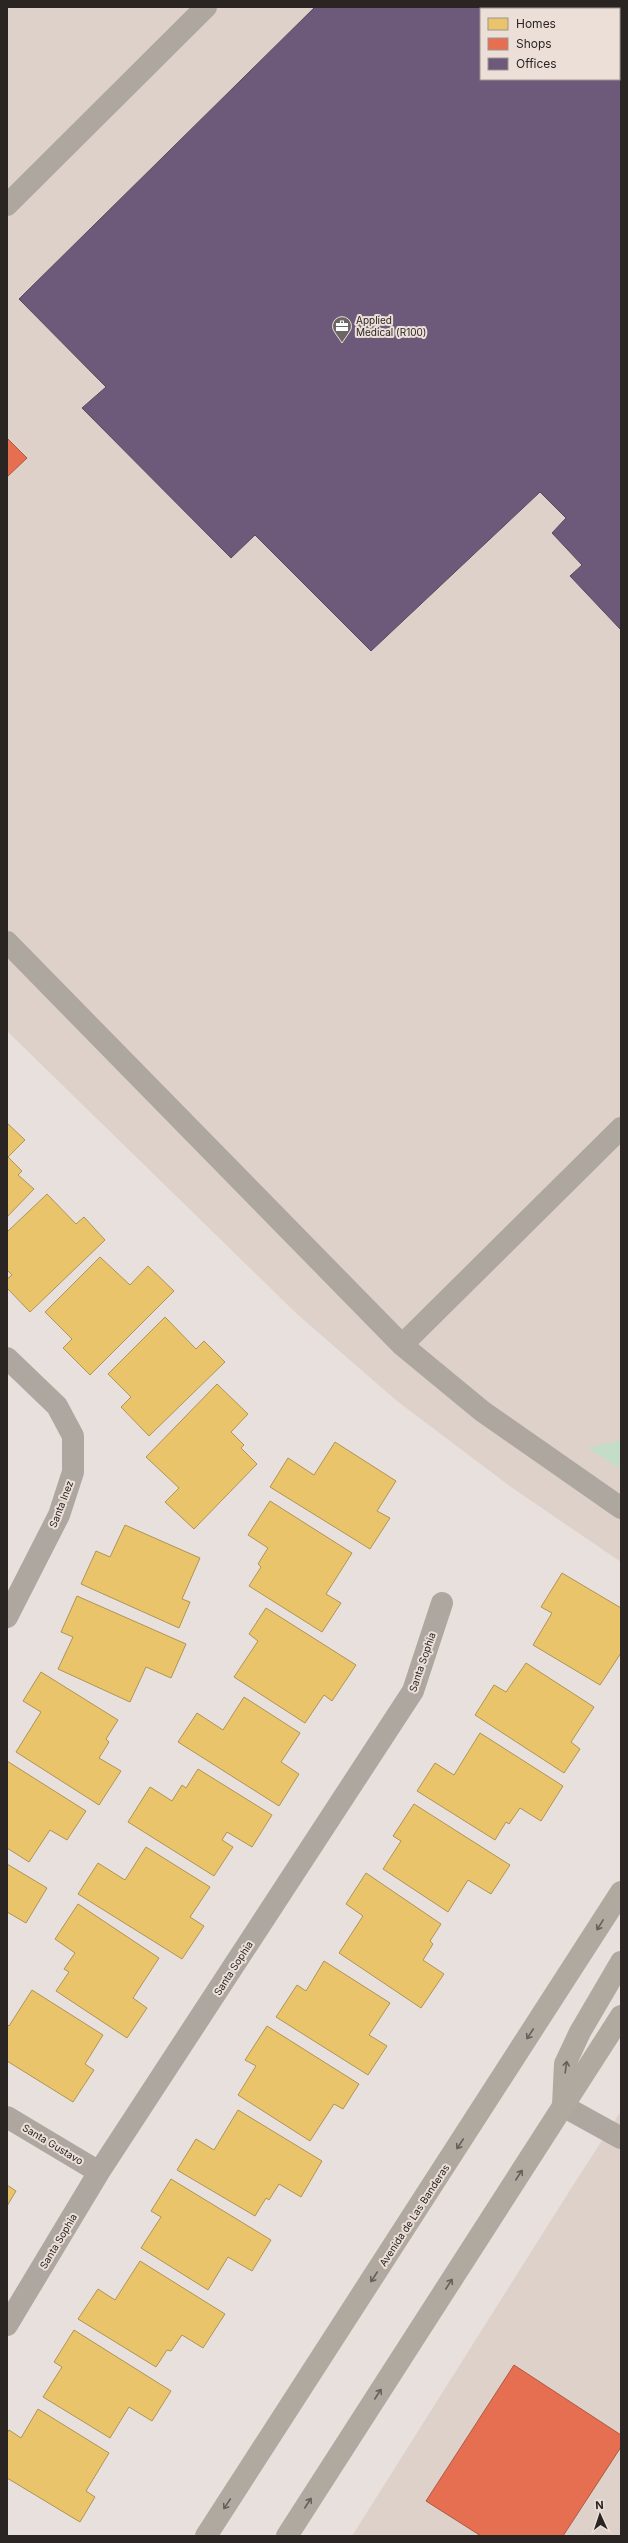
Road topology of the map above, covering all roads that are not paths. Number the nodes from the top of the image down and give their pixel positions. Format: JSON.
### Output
{"nodes":[{"id":1,"x":206,"y":7,"type":"edge"},
{"id":2,"x":7,"y":204,"type":"edge"},
{"id":3,"x":7,"y":942,"type":"edge"},
{"id":4,"x":621,"y":1128,"type":"edge"},
{"id":5,"x":402,"y":1345,"type":"junction"},
{"id":6,"x":7,"y":1358,"type":"edge"},
{"id":7,"x":621,"y":1508,"type":"edge"},
{"id":8,"x":442,"y":1603,"type":"dead end"},
{"id":9,"x":7,"y":1617,"type":"edge"},
{"id":10,"x":621,"y":1892,"type":"edge"},
{"id":11,"x":621,"y":1962,"type":"edge"},
{"id":12,"x":621,"y":2016,"type":"edge"},
{"id":13,"x":563,"y":2106,"type":"junction"},
{"id":14,"x":7,"y":2117,"type":"edge"},
{"id":15,"x":621,"y":2138,"type":"edge"},
{"id":16,"x":100,"y":2172,"type":"junction"},
{"id":17,"x":7,"y":2325,"type":"edge"},
{"id":18,"x":206,"y":2536,"type":"edge"},
{"id":19,"x":287,"y":2536,"type":"edge"}],
"edges":[{"from":1,"to":2,"type":"street"},
{"from":3,"to":5,"type":"street"},
{"from":4,"to":5,"type":"street"},
{"from":5,"to":7,"type":"street"},
{"from":6,"to":9,"type":"street","name":"Santa Inez"},
{"from":8,"to":16,"type":"street","name":"Santa Sophia"},
{"from":10,"to":18,"type":"main road","name":"Avenida de Las Banderas","one_way":true},
{"from":13,"to":11,"type":"main road","one_way":true},
{"from":12,"to":13,"type":"main road"},
{"from":13,"to":15,"type":"street"},
{"from":19,"to":13,"type":"main road","one_way":true},
{"from":14,"to":16,"type":"street","name":"Santa Gustavo"},
{"from":16,"to":17,"type":"street","name":"Santa Sophia"}]}
